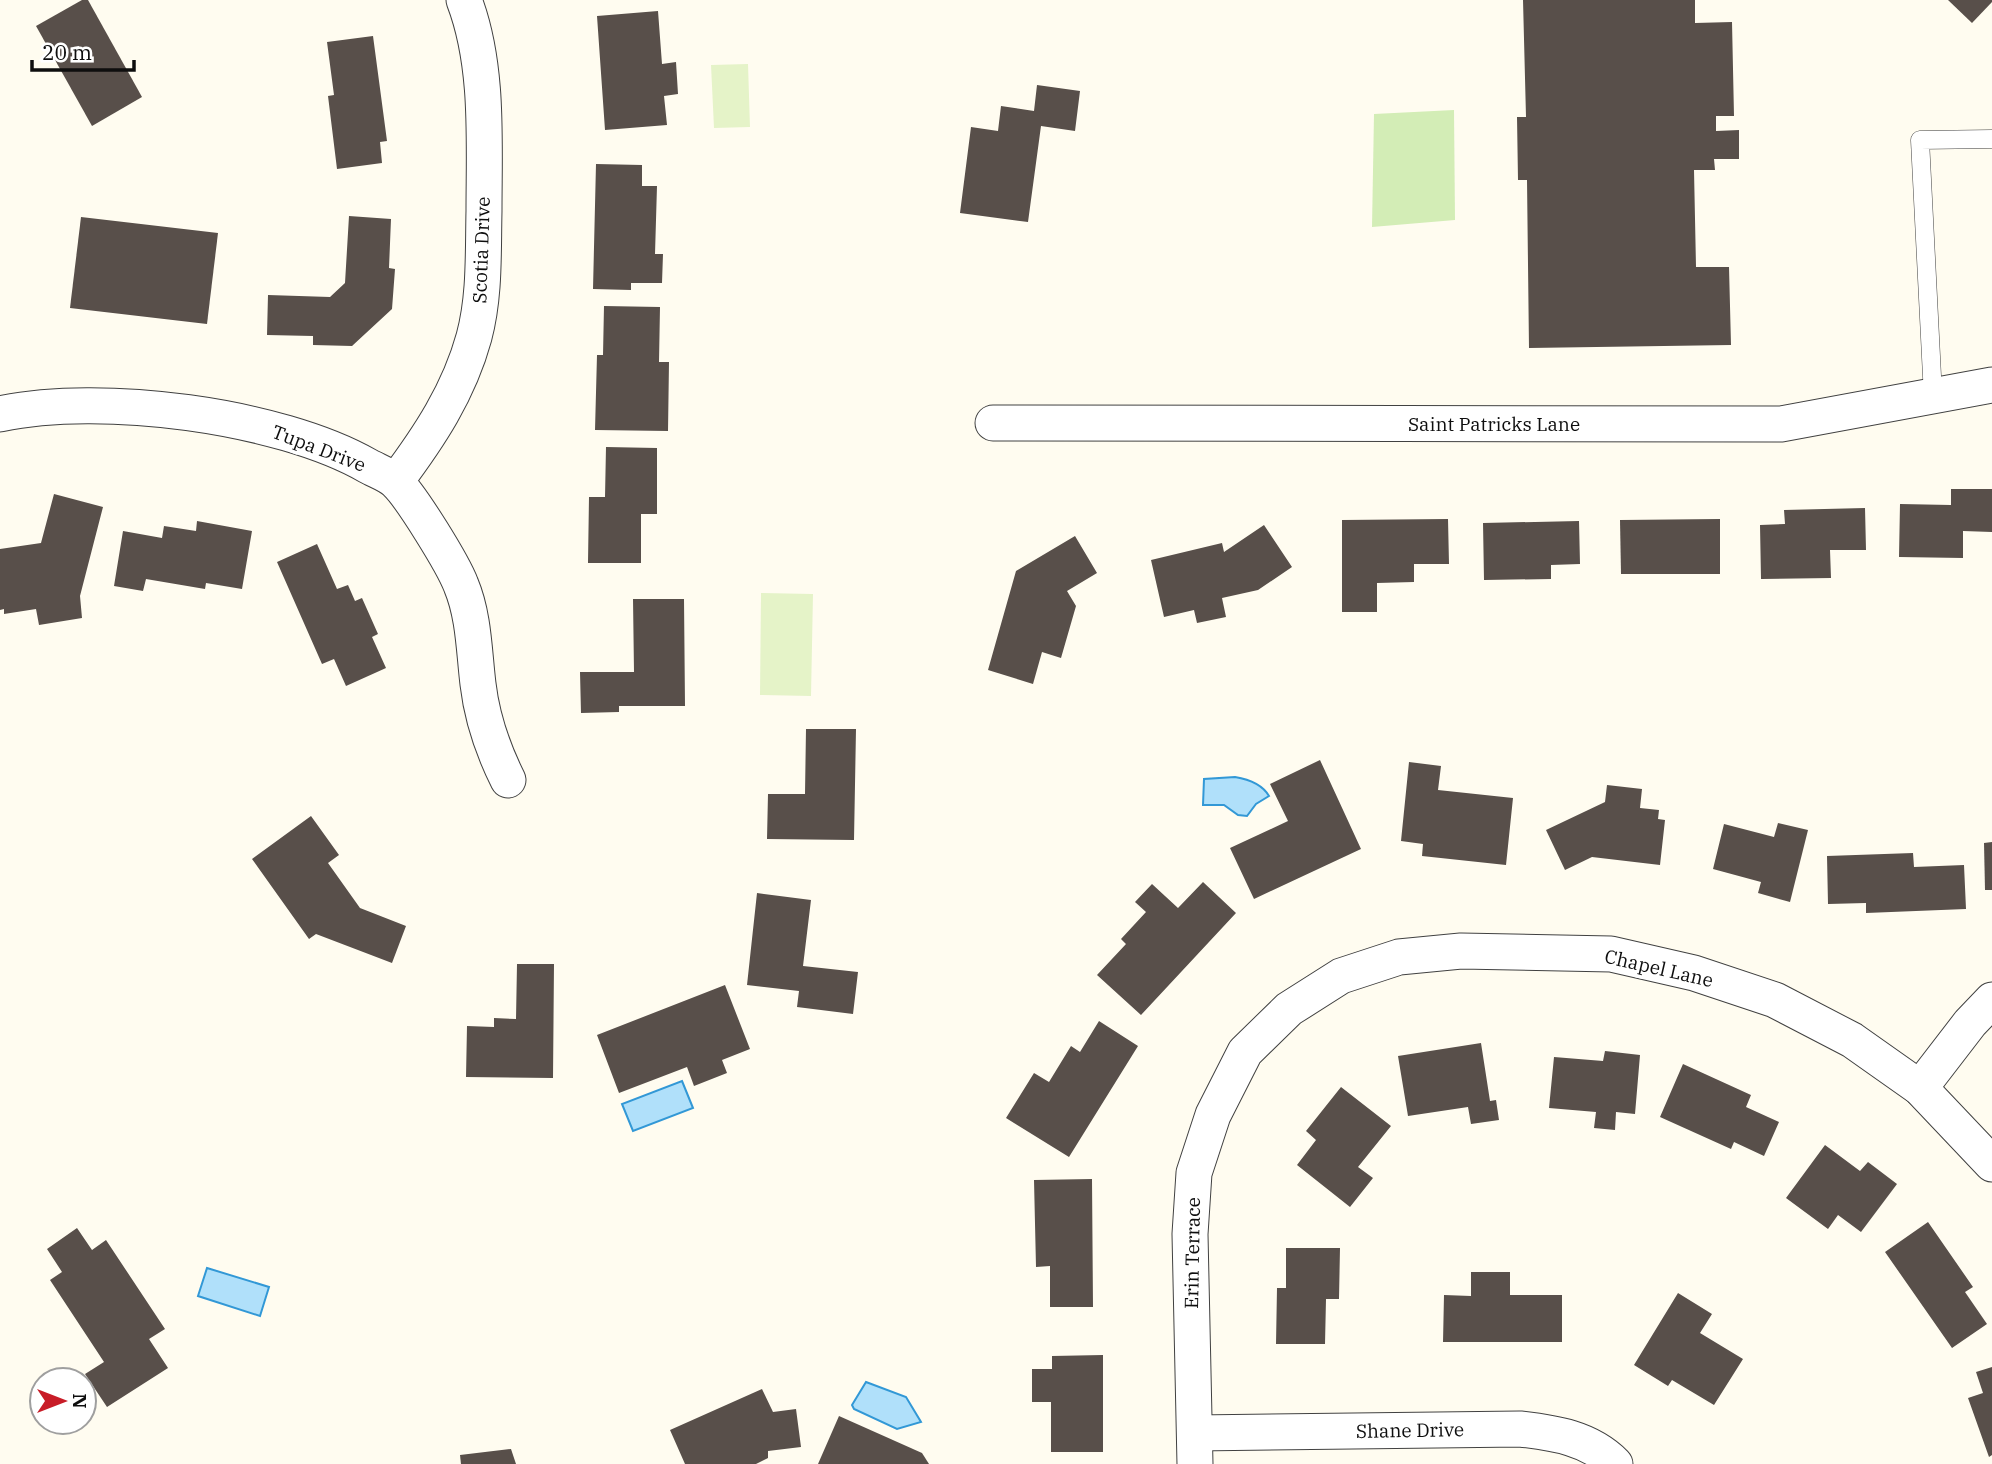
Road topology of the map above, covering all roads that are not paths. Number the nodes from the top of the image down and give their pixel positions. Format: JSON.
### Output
{"nodes":[{"id":1,"x":464,"y":0,"type":"edge"},
{"id":2,"x":1992,"y":139,"type":"edge"},
{"id":3,"x":1992,"y":385,"type":"edge"},
{"id":4,"x":1933,"y":396,"type":"junction"},
{"id":5,"x":0,"y":414,"type":"edge"},
{"id":6,"x":993,"y":423,"type":"dead end"},
{"id":7,"x":396,"y":481,"type":"junction"},
{"id":8,"x":508,"y":780,"type":"dead end"},
{"id":9,"x":1992,"y":1000,"type":"edge"},
{"id":10,"x":1245,"y":1052,"type":"joint"},
{"id":11,"x":1920,"y":1088,"type":"junction"},
{"id":12,"x":1992,"y":1164,"type":"edge"},
{"id":13,"x":1195,"y":1449,"type":"edge"},
{"id":14,"x":1615,"y":1464,"type":"edge"}],
"edges":[{"from":1,"to":7,"type":"street","name":"Scotia Drive"},
{"from":2,"to":4,"type":"lane"},
{"from":3,"to":4,"type":"street","name":"Saint Patricks Lane"},
{"from":4,"to":6,"type":"street","name":"Saint Patricks Lane"},
{"from":5,"to":7,"type":"street","name":"Tupa Drive"},
{"from":7,"to":8,"type":"street","name":"Tupa Drive"},
{"from":9,"to":11,"type":"street"},
{"from":10,"to":11,"type":"street","name":"Chapel Lane"},
{"from":10,"to":13,"type":"street","name":"Erin Terrace"},
{"from":11,"to":12,"type":"street","name":"Chapel Lane"},
{"from":13,"to":14,"type":"street","name":"Shane Drive"}]}
